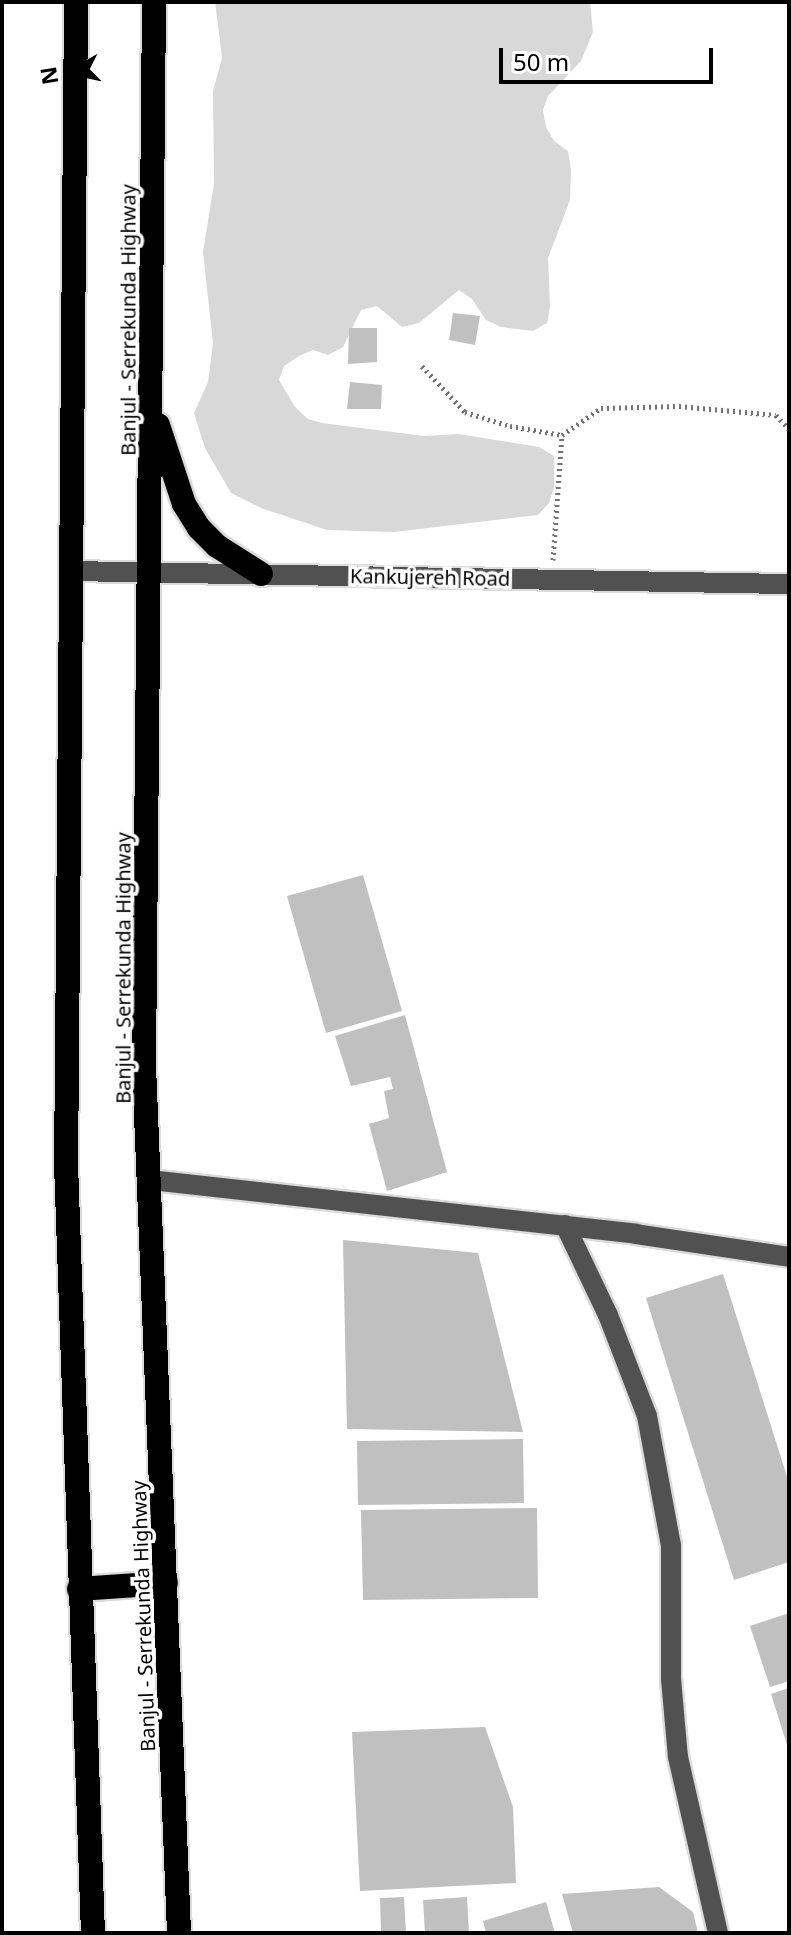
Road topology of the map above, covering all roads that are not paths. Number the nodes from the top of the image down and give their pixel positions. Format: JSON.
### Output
{"nodes":[{"id":1,"x":76,"y":2,"type":"edge"},
{"id":2,"x":154,"y":2,"type":"edge"},
{"id":3,"x":151,"y":403,"type":"junction"},
{"id":4,"x":70,"y":571,"type":"junction"},
{"id":5,"x":150,"y":572,"type":"junction"},
{"id":6,"x":261,"y":574,"type":"junction"},
{"id":7,"x":789,"y":584,"type":"edge"},
{"id":8,"x":150,"y":1180,"type":"junction"},
{"id":9,"x":565,"y":1225,"type":"junction"},
{"id":10,"x":789,"y":1257,"type":"edge"},
{"id":11,"x":166,"y":1583,"type":"junction"},
{"id":12,"x":79,"y":1589,"type":"junction"},
{"id":13,"x":93,"y":1933,"type":"edge"},
{"id":14,"x":179,"y":1933,"type":"edge"},
{"id":15,"x":718,"y":1933,"type":"edge"}],
"edges":[{"from":1,"to":4,"type":"highway"},
{"from":2,"to":3,"type":"highway","name":"Banjul - Serrekunda Highway"},
{"from":3,"to":5,"type":"highway","name":"Banjul - Serrekunda Highway"},
{"from":3,"to":6,"type":"highway"},
{"from":4,"to":5,"type":"street","name":"Kankujereh Road"},
{"from":4,"to":12,"type":"highway"},
{"from":5,"to":6,"type":"street","name":"Kankujereh Road"},
{"from":5,"to":8,"type":"highway","name":"Banjul - Serrekunda Highway"},
{"from":6,"to":7,"type":"street","name":"Kankujereh Road"},
{"from":8,"to":9,"type":"street"},
{"from":8,"to":11,"type":"highway","name":"Banjul - Serrekunda Highway"},
{"from":9,"to":10,"type":"street"},
{"from":9,"to":15,"type":"street"},
{"from":11,"to":12,"type":"highway"},
{"from":11,"to":14,"type":"highway","name":"Banjul - Serrekunda Highway"},
{"from":12,"to":13,"type":"highway"}]}
